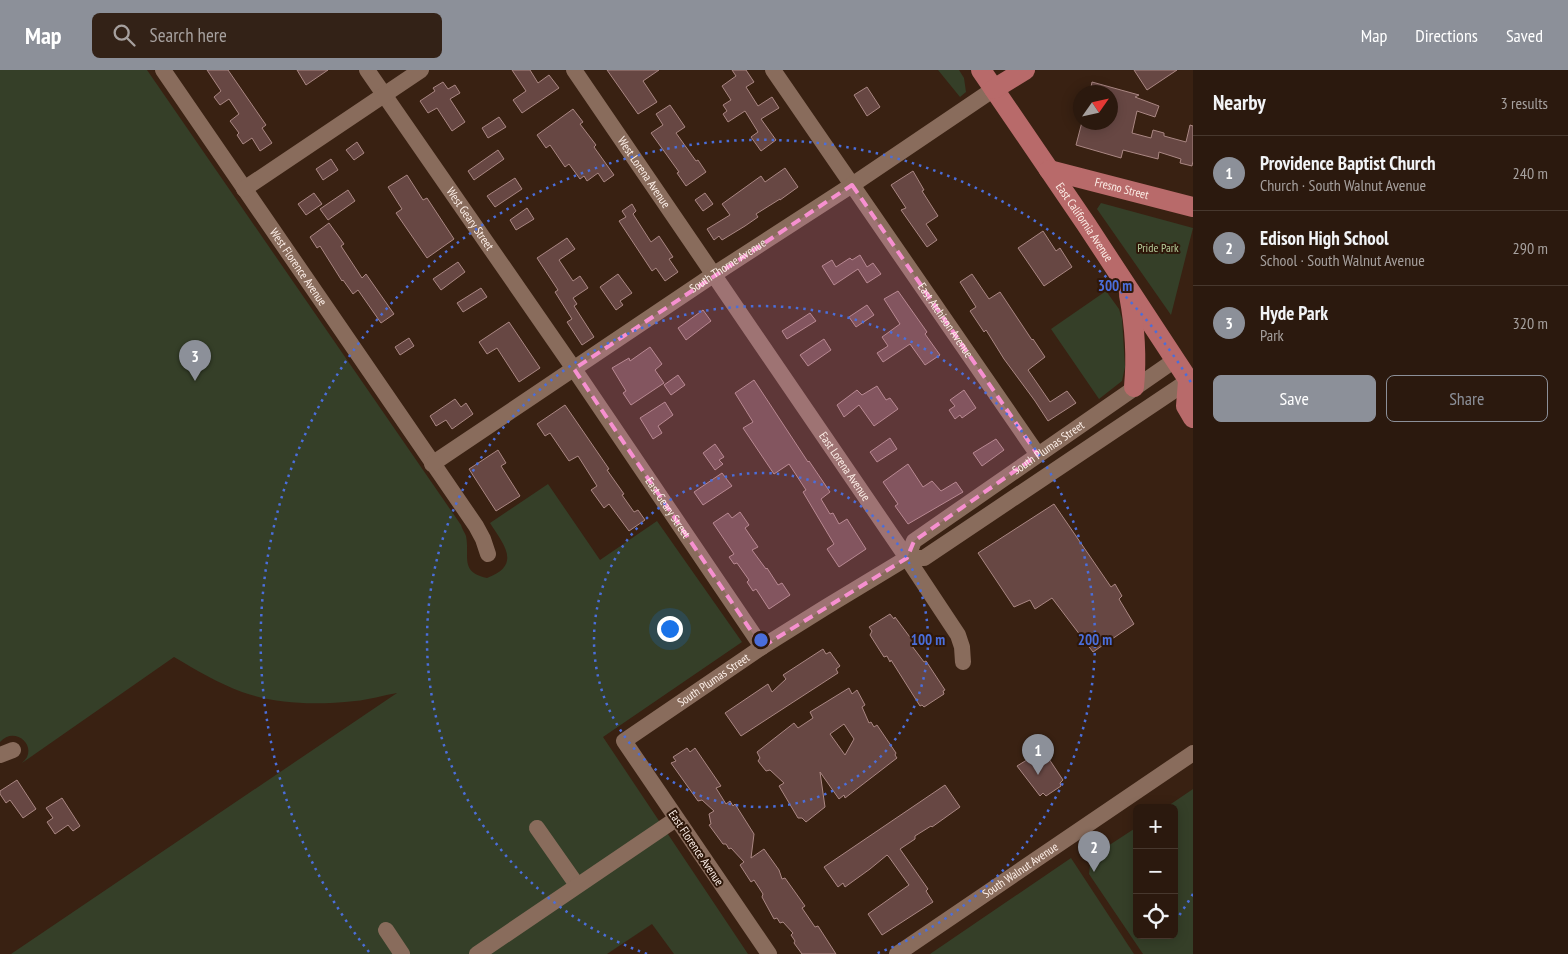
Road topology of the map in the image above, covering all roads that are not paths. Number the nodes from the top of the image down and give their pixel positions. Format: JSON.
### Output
{"nodes":[{"id":1,"x":163,"y":70,"type":"edge"},
{"id":2,"x":367,"y":70,"type":"edge"},
{"id":3,"x":422,"y":70,"type":"edge"},
{"id":4,"x":574,"y":70,"type":"edge"},
{"id":5,"x":773,"y":70,"type":"edge"},
{"id":6,"x":981,"y":70,"type":"edge"},
{"id":7,"x":1025,"y":70,"type":"edge"},
{"id":8,"x":994,"y":90,"type":"junction"},
{"id":9,"x":384,"y":95,"type":"junction"},
{"id":10,"x":1049,"y":170,"type":"junction"},
{"id":11,"x":852,"y":185,"type":"junction"},
{"id":12,"x":244,"y":189,"type":"junction"},
{"id":13,"x":1193,"y":207,"type":"edge"},
{"id":14,"x":713,"y":275,"type":"junction"},
{"id":15,"x":1128,"y":289,"type":"junction"},
{"id":16,"x":1175,"y":360,"type":"junction"},
{"id":17,"x":574,"y":369,"type":"junction"},
{"id":18,"x":1190,"y":384,"type":"edge"},
{"id":19,"x":1134,"y":388,"type":"junction"},
{"id":20,"x":1193,"y":418,"type":"edge"},
{"id":21,"x":1038,"y":455,"type":"junction"},
{"id":22,"x":432,"y":464,"type":"junction"},
{"id":23,"x":488,"y":554,"type":"dead end"},
{"id":24,"x":907,"y":558,"type":"junction"},
{"id":25,"x":762,"y":647,"type":"junction"},
{"id":26,"x":963,"y":662,"type":"dead end"},
{"id":27,"x":624,"y":741,"type":"joint"},
{"id":28,"x":1193,"y":754,"type":"edge"},
{"id":29,"x":676,"y":819,"type":"junction"},
{"id":30,"x":537,"y":828,"type":"dead end"},
{"id":31,"x":577,"y":885,"type":"junction"},
{"id":32,"x":386,"y":930,"type":"dead end"},
{"id":33,"x":402,"y":954,"type":"edge"},
{"id":34,"x":477,"y":954,"type":"edge"},
{"id":35,"x":769,"y":954,"type":"edge"},
{"id":36,"x":897,"y":954,"type":"edge"}],
"edges":[{"from":1,"to":12,"type":"street","name":"West Florence Avenue"},
{"from":2,"to":9,"type":"street","name":"West Geary Street"},
{"from":3,"to":9,"type":"street"},
{"from":4,"to":14,"type":"street","name":"West Lorena Avenue"},
{"from":5,"to":11,"type":"street","name":"East Atchison Avenue"},
{"from":6,"to":8,"type":"main road","name":"East California Avenue"},
{"from":7,"to":8,"type":"main road","name":"South Thorne Avenue"},
{"from":8,"to":10,"type":"main road","name":"East California Avenue"},
{"from":8,"to":11,"type":"street","name":"South Thorne Avenue"},
{"from":9,"to":12,"type":"street"},
{"from":9,"to":17,"type":"street","name":"West Geary Street"},
{"from":10,"to":13,"type":"main road","name":"Fresno Street"},
{"from":10,"to":15,"type":"main road","name":"East California Avenue"},
{"from":11,"to":14,"type":"street","name":"South Thorne Avenue"},
{"from":11,"to":21,"type":"street","name":"East Atchison Avenue"},
{"from":12,"to":22,"type":"street","name":"West Florence Avenue"},
{"from":14,"to":17,"type":"street","name":"South Thorne Avenue"},
{"from":14,"to":24,"type":"street","name":"East Lorena Avenue"},
{"from":15,"to":16,"type":"main road","name":"East California Avenue"},
{"from":15,"to":19,"type":"main road"},
{"from":16,"to":18,"type":"main road","name":"East California Avenue"},
{"from":16,"to":19,"type":"street","name":"South Plumas Street"},
{"from":17,"to":22,"type":"street","name":"South Thorne Avenue"},
{"from":17,"to":25,"type":"street","name":"East Geary Street"},
{"from":18,"to":20,"type":"main road"},
{"from":18,"to":24,"type":"street","name":"South Plumas Street"},
{"from":19,"to":21,"type":"street","name":"South Plumas Street"},
{"from":21,"to":24,"type":"street","name":"South Plumas Street"},
{"from":22,"to":23,"type":"street"},
{"from":24,"to":25,"type":"street","name":"South Plumas Street"},
{"from":24,"to":26,"type":"street","name":"East Lorena Avenue"},
{"from":25,"to":27,"type":"street","name":"South Plumas Street"},
{"from":27,"to":29,"type":"street","name":"East Florence Avenue"},
{"from":28,"to":36,"type":"street","name":"South Walnut Avenue"},
{"from":29,"to":31,"type":"street"},
{"from":29,"to":35,"type":"street","name":"East Florence Avenue"},
{"from":30,"to":31,"type":"street"},
{"from":31,"to":34,"type":"street"},
{"from":32,"to":33,"type":"street"}]}
